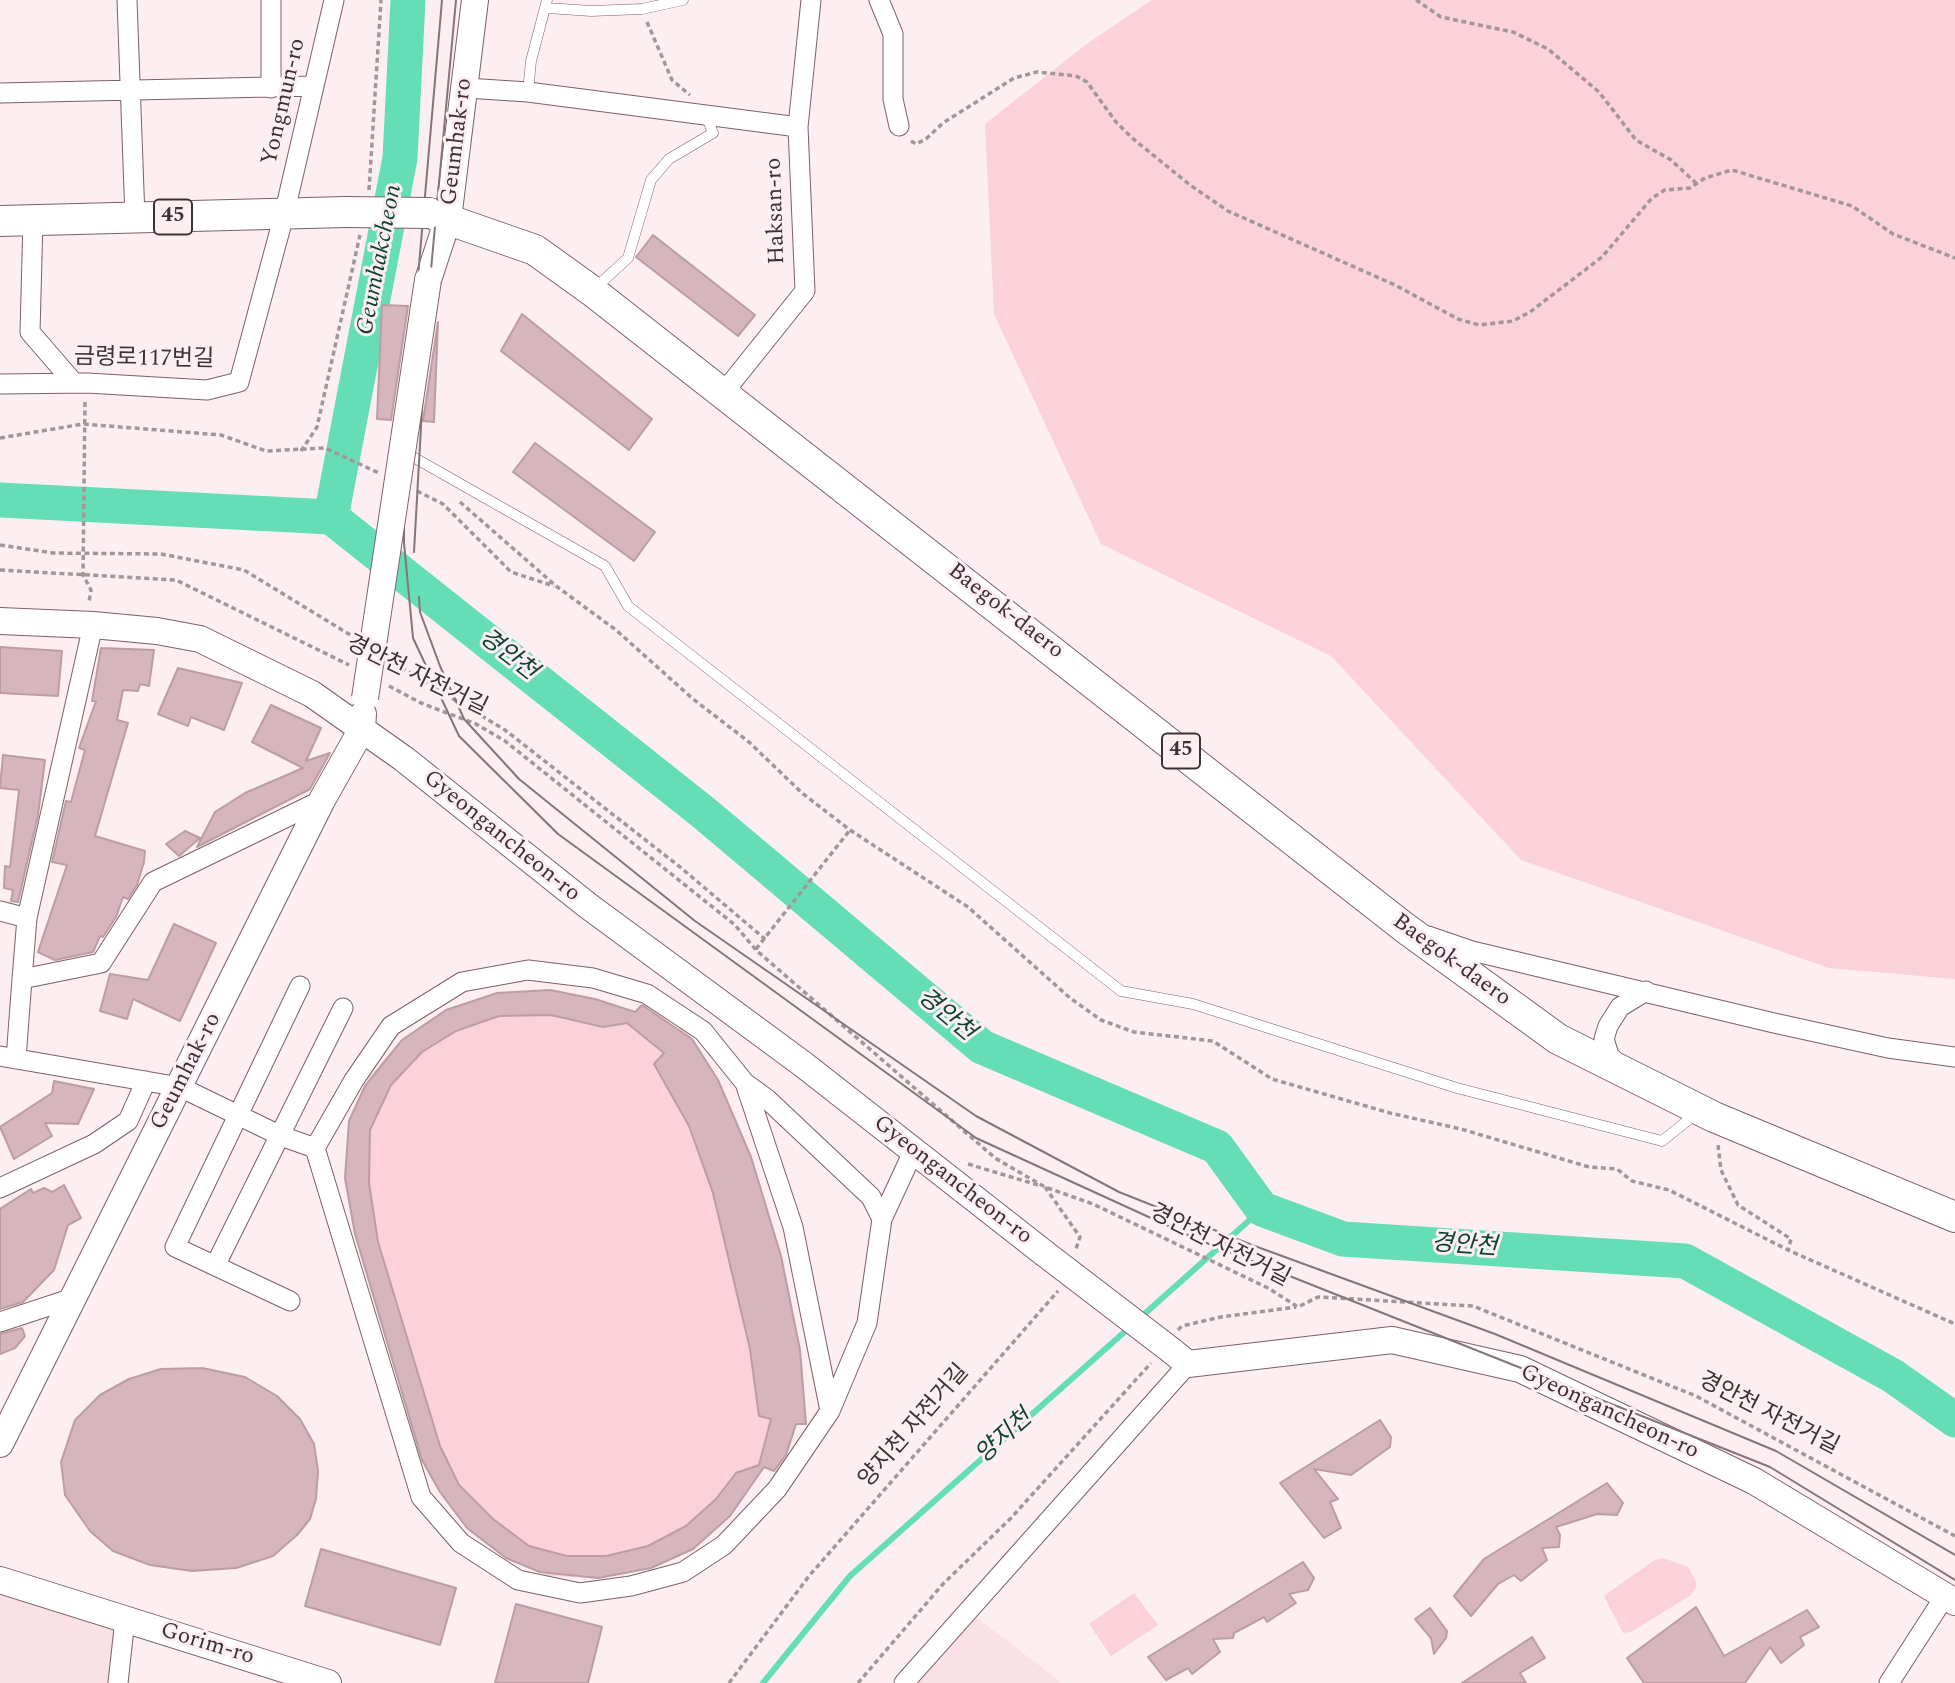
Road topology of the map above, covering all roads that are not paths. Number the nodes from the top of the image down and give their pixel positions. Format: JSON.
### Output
{"nodes":[{"id":1,"x":127,"y":0,"type":"edge"},
{"id":2,"x":271,"y":0,"type":"edge"},
{"id":3,"x":334,"y":0,"type":"edge"},
{"id":4,"x":475,"y":0,"type":"edge"},
{"id":5,"x":683,"y":0,"type":"edge"},
{"id":6,"x":811,"y":0,"type":"edge"},
{"id":7,"x":879,"y":0,"type":"edge"},
{"id":8,"x":547,"y":4,"type":"edge"},
{"id":9,"x":314,"y":86,"type":"junction"},
{"id":10,"x":271,"y":88,"type":"junction"},
{"id":11,"x":466,"y":88,"type":"junction"},
{"id":12,"x":528,"y":92,"type":"junction"},
{"id":13,"x":0,"y":93,"type":"edge"},
{"id":14,"x":130,"y":93,"type":"junction"},
{"id":15,"x":700,"y":114,"type":"junction"},
{"id":16,"x":899,"y":126,"type":"road end"},
{"id":17,"x":798,"y":127,"type":"junction"},
{"id":18,"x":284,"y":215,"type":"junction"},
{"id":19,"x":439,"y":216,"type":"junction"},
{"id":20,"x":135,"y":218,"type":"junction"},
{"id":21,"x":33,"y":220,"type":"junction"},
{"id":22,"x":0,"y":221,"type":"edge"},
{"id":23,"x":592,"y":291,"type":"junction"},
{"id":24,"x":74,"y":383,"type":"junction"},
{"id":25,"x":0,"y":384,"type":"edge"},
{"id":26,"x":724,"y":392,"type":"junction"},
{"id":27,"x":403,"y":452,"type":"junction"},
{"id":28,"x":0,"y":621,"type":"edge"},
{"id":29,"x":93,"y":625,"type":"junction"},
{"id":30,"x":362,"y":729,"type":"junction"},
{"id":31,"x":323,"y":800,"type":"junction"},
{"id":32,"x":0,"y":911,"type":"edge"},
{"id":33,"x":27,"y":918,"type":"junction"},
{"id":34,"x":1405,"y":928,"type":"junction"},
{"id":35,"x":22,"y":979,"type":"junction"},
{"id":36,"x":300,"y":986,"type":"dead end"},
{"id":37,"x":1646,"y":991,"type":"junction"},
{"id":38,"x":343,"y":1007,"type":"dead end"},
{"id":39,"x":8,"y":1057,"type":"edge"},
{"id":40,"x":1955,"y":1057,"type":"edge"},
{"id":41,"x":1626,"y":1073,"type":"junction"},
{"id":42,"x":146,"y":1081,"type":"junction"},
{"id":43,"x":745,"y":1083,"type":"junction"},
{"id":44,"x":180,"y":1087,"type":"junction"},
{"id":45,"x":236,"y":1114,"type":"junction"},
{"id":46,"x":1707,"y":1114,"type":"junction"},
{"id":47,"x":281,"y":1136,"type":"junction"},
{"id":48,"x":316,"y":1148,"type":"junction"},
{"id":49,"x":920,"y":1158,"type":"junction"},
{"id":50,"x":0,"y":1188,"type":"edge"},
{"id":51,"x":1955,"y":1217,"type":"edge"},
{"id":52,"x":882,"y":1219,"type":"junction"},
{"id":53,"x":216,"y":1264,"type":"junction"},
{"id":54,"x":74,"y":1298,"type":"junction"},
{"id":55,"x":290,"y":1301,"type":"dead end"},
{"id":56,"x":0,"y":1322,"type":"edge"},
{"id":57,"x":1171,"y":1353,"type":"junction"},
{"id":58,"x":830,"y":1411,"type":"junction"},
{"id":59,"x":0,"y":1444,"type":"edge"},
{"id":60,"x":0,"y":1580,"type":"edge"},
{"id":61,"x":1950,"y":1600,"type":"edge"},
{"id":62,"x":125,"y":1619,"type":"junction"},
{"id":63,"x":118,"y":1683,"type":"edge"},
{"id":64,"x":328,"y":1683,"type":"edge"},
{"id":65,"x":904,"y":1683,"type":"edge"},
{"id":66,"x":1889,"y":1683,"type":"edge"}],
"edges":[{"from":1,"to":14,"type":"street"},
{"from":2,"to":10,"type":"street"},
{"from":3,"to":9,"type":"street","name":"Yongmun-ro"},
{"from":4,"to":11,"type":"main road","name":"Geumhak-ro"},
{"from":5,"to":8,"type":"lane"},
{"from":6,"to":17,"type":"street","name":"Haksan-ro"},
{"from":7,"to":16,"type":"street"},
{"from":8,"to":12,"type":"lane"},
{"from":9,"to":10,"type":"street"},
{"from":9,"to":18,"type":"street","name":"Yongmun-ro"},
{"from":10,"to":14,"type":"street"},
{"from":11,"to":12,"type":"street"},
{"from":11,"to":19,"type":"main road","name":"Geumhak-ro"},
{"from":12,"to":15,"type":"street"},
{"from":13,"to":14,"type":"street"},
{"from":14,"to":20,"type":"street"},
{"from":15,"to":17,"type":"street"},
{"from":15,"to":23,"type":"lane"},
{"from":17,"to":26,"type":"street","name":"Haksan-ro"},
{"from":18,"to":19,"type":"main road","name":"Baegok-daero","number":"45","bridge":true},
{"from":18,"to":20,"type":"main road","name":"Baegok-daero","number":"45"},
{"from":18,"to":24,"type":"street","name":"금령로117번길"},
{"from":19,"to":23,"type":"main road","name":"Baegok-daero","number":"45"},
{"from":19,"to":27,"type":"main road","name":"Geumhak-ro","bridge":true},
{"from":20,"to":21,"type":"main road","name":"Baegok-daero","number":"45"},
{"from":21,"to":22,"type":"main road","name":"Baegok-daero","number":"45"},
{"from":21,"to":24,"type":"street"},
{"from":23,"to":26,"type":"main road","name":"Baegok-daero","number":"45"},
{"from":24,"to":25,"type":"street","name":"금령로117번길"},
{"from":26,"to":34,"type":"main road","name":"Baegok-daero","number":"45"},
{"from":27,"to":30,"type":"main road","name":"Geumhak-ro","bridge":true},
{"from":27,"to":46,"type":"lane"},
{"from":28,"to":29,"type":"main road","name":"Gyeongancheon-ro"},
{"from":29,"to":30,"type":"main road","name":"Gyeongancheon-ro"},
{"from":29,"to":33,"type":"street"},
{"from":30,"to":31,"type":"main road","name":"Geumhak-ro"},
{"from":30,"to":49,"type":"main road","name":"Gyeongancheon-ro"},
{"from":31,"to":35,"type":"street"},
{"from":31,"to":44,"type":"main road","name":"Geumhak-ro"},
{"from":32,"to":33,"type":"street"},
{"from":33,"to":35,"type":"street"},
{"from":34,"to":37,"type":"street"},
{"from":34,"to":41,"type":"main road","name":"Baegok-daero","number":"45"},
{"from":35,"to":39,"type":"street"},
{"from":36,"to":45,"type":"street"},
{"from":37,"to":40,"type":"street"},
{"from":37,"to":41,"type":"street"},
{"from":38,"to":47,"type":"street"},
{"from":39,"to":42,"type":"street"},
{"from":41,"to":46,"type":"main road","name":"Baegok-daero","number":"45"},
{"from":42,"to":44,"type":"street"},
{"from":42,"to":50,"type":"street"},
{"from":43,"to":48,"type":"street"},
{"from":43,"to":52,"type":"street"},
{"from":43,"to":58,"type":"street"},
{"from":44,"to":45,"type":"street"},
{"from":44,"to":54,"type":"main road","name":"Geumhak-ro"},
{"from":45,"to":47,"type":"street"},
{"from":45,"to":53,"type":"street"},
{"from":46,"to":51,"type":"main road","name":"Baegok-daero","number":"45"},
{"from":47,"to":48,"type":"street"},
{"from":47,"to":53,"type":"street"},
{"from":48,"to":58,"type":"street"},
{"from":49,"to":52,"type":"street"},
{"from":49,"to":57,"type":"main road","name":"Gyeongancheon-ro","bridge":true},
{"from":52,"to":58,"type":"street"},
{"from":53,"to":55,"type":"street"},
{"from":54,"to":56,"type":"street"},
{"from":54,"to":59,"type":"main road","name":"Geumhak-ro"},
{"from":57,"to":61,"type":"main road","name":"Gyeongancheon-ro"},
{"from":57,"to":65,"type":"street"},
{"from":60,"to":62,"type":"main road","name":"Gorim-ro"},
{"from":61,"to":66,"type":"street"},
{"from":62,"to":63,"type":"street"},
{"from":62,"to":64,"type":"main road","name":"Gorim-ro"}]}
